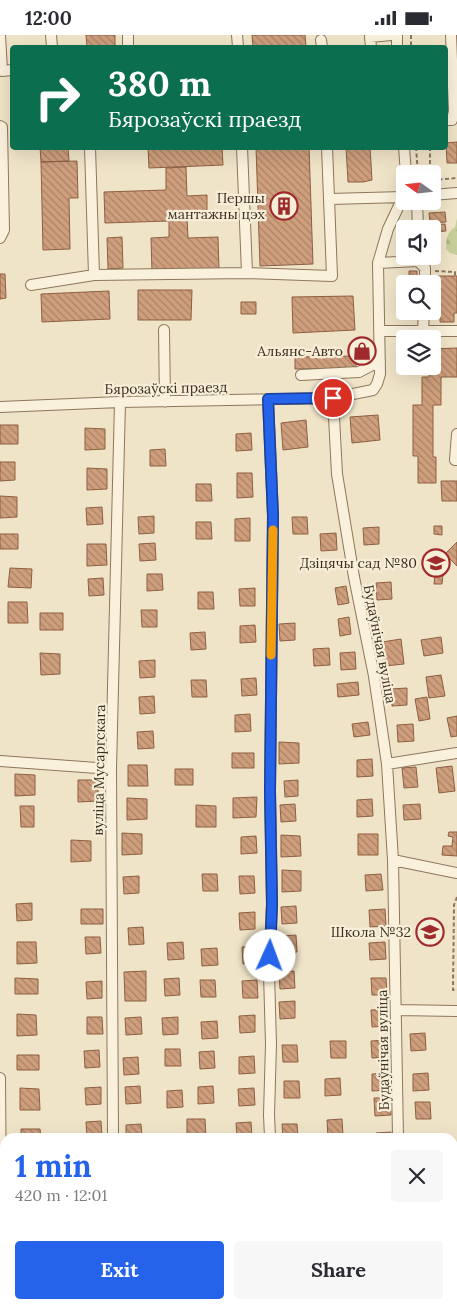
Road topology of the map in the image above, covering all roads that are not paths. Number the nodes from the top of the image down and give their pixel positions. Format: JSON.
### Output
{"nodes":[{"id":1,"x":0,"y":35,"type":"edge"},
{"id":2,"x":391,"y":35,"type":"edge"},
{"id":3,"x":451,"y":35,"type":"edge"},
{"id":4,"x":370,"y":40,"type":"edge"},
{"id":5,"x":10,"y":70,"type":"edge"},
{"id":6,"x":448,"y":120,"type":"edge"},
{"id":7,"x":0,"y":126,"type":"edge"},
{"id":8,"x":90,"y":150,"type":"edge"},
{"id":9,"x":242,"y":150,"type":"edge"},
{"id":10,"x":327,"y":150,"type":"edge"},
{"id":11,"x":404,"y":150,"type":"edge"},
{"id":12,"x":405,"y":165,"type":"edge"},
{"id":13,"x":457,"y":193,"type":"edge"},
{"id":14,"x":441,"y":194,"type":"edge"},
{"id":15,"x":396,"y":197,"type":"edge"},
{"id":16,"x":330,"y":199,"type":"junction"},
{"id":17,"x":398,"y":210,"type":"edge"},
{"id":18,"x":0,"y":238,"type":"edge"},
{"id":19,"x":396,"y":261,"type":"edge"},
{"id":20,"x":378,"y":263,"type":"junction"},
{"id":21,"x":247,"y":273,"type":"junction"},
{"id":22,"x":94,"y":275,"type":"junction"},
{"id":23,"x":31,"y":285,"type":"dead end"},
{"id":24,"x":164,"y":330,"type":"dead end"},
{"id":25,"x":379,"y":331,"type":"junction"},
{"id":26,"x":396,"y":331,"type":"edge"},
{"id":27,"x":441,"y":331,"type":"edge"},
{"id":28,"x":457,"y":331,"type":"edge"},
{"id":29,"x":380,"y":361,"type":"junction"},
{"id":30,"x":301,"y":375,"type":"dead end"},
{"id":31,"x":333,"y":398,"type":"junction"},
{"id":32,"x":268,"y":399,"type":"junction"},
{"id":33,"x":165,"y":402,"type":"junction"},
{"id":34,"x":120,"y":403,"type":"junction"},
{"id":35,"x":0,"y":407,"type":"edge"},
{"id":36,"x":457,"y":434,"type":"edge"},
{"id":37,"x":457,"y":460,"type":"edge"},
{"id":38,"x":457,"y":753,"type":"edge"},
{"id":39,"x":0,"y":761,"type":"edge"},
{"id":40,"x":387,"y":764,"type":"junction"},
{"id":41,"x":111,"y":769,"type":"junction"},
{"id":42,"x":393,"y":860,"type":"junction"},
{"id":43,"x":457,"y":873,"type":"edge"},
{"id":44,"x":396,"y":1009,"type":"junction"},
{"id":45,"x":457,"y":1011,"type":"edge"},
{"id":46,"x":0,"y":1078,"type":"edge"},
{"id":47,"x":1,"y":1133,"type":"edge"},
{"id":48,"x":113,"y":1133,"type":"edge"},
{"id":49,"x":270,"y":1133,"type":"edge"},
{"id":50,"x":398,"y":1133,"type":"edge"}],
"edges":[{"from":1,"to":5,"type":"street"},
{"from":2,"to":4,"type":"street"},
{"from":3,"to":6,"type":"street"},
{"from":7,"to":18,"type":"street"},
{"from":8,"to":22,"type":"street"},
{"from":9,"to":21,"type":"street"},
{"from":10,"to":16,"type":"street"},
{"from":11,"to":12,"type":"street"},
{"from":13,"to":14,"type":"street"},
{"from":15,"to":16,"type":"street"},
{"from":16,"to":21,"type":"street"},
{"from":17,"to":20,"type":"street"},
{"from":19,"to":20,"type":"street"},
{"from":20,"to":25,"type":"street"},
{"from":21,"to":22,"type":"street"},
{"from":22,"to":23,"type":"street"},
{"from":24,"to":33,"type":"street"},
{"from":25,"to":26,"type":"street"},
{"from":25,"to":29,"type":"street"},
{"from":27,"to":28,"type":"street"},
{"from":29,"to":30,"type":"street"},
{"from":29,"to":31,"type":"street"},
{"from":31,"to":32,"type":"street","name":"Бярозаўскі праезд"},
{"from":31,"to":40,"type":"street","name":"Будаўнічая вуліца"},
{"from":32,"to":33,"type":"street","name":"Бярозаўскі праезд"},
{"from":32,"to":49,"type":"street"},
{"from":33,"to":34,"type":"street","name":"Бярозаўскі праезд"},
{"from":34,"to":35,"type":"street","name":"Бярозаўскі праезд"},
{"from":34,"to":41,"type":"street","name":"вуліца Мусаргскага"},
{"from":36,"to":37,"type":"street"},
{"from":38,"to":40,"type":"street"},
{"from":39,"to":41,"type":"street"},
{"from":40,"to":42,"type":"street","name":"Будаўнічая вуліца"},
{"from":41,"to":48,"type":"street","name":"вуліца Мусаргскага"},
{"from":42,"to":43,"type":"street"},
{"from":42,"to":44,"type":"street","name":"Будаўнічая вуліца"},
{"from":44,"to":45,"type":"street"},
{"from":44,"to":50,"type":"street","name":"Будаўнічая вуліца"},
{"from":46,"to":47,"type":"street"}]}
